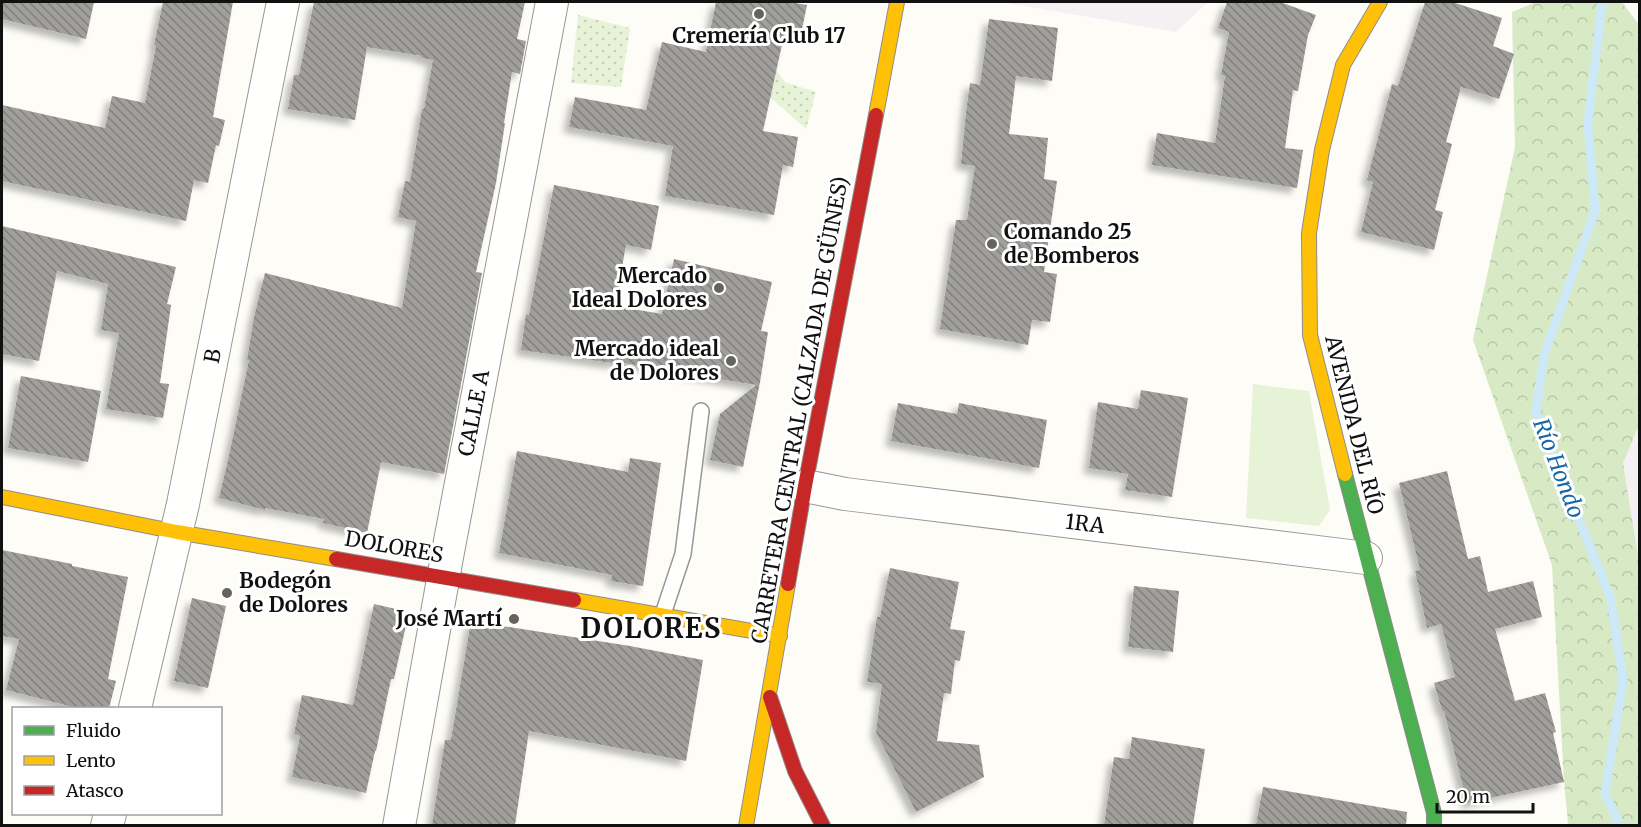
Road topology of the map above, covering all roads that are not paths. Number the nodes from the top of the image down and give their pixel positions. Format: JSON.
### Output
{"nodes":[{"id":1,"x":283,"y":2,"type":"edge"},
{"id":2,"x":552,"y":2,"type":"edge"},
{"id":3,"x":897,"y":2,"type":"edge"},
{"id":4,"x":1380,"y":2,"type":"edge"},
{"id":5,"x":700,"y":411,"type":"dead end"},
{"id":6,"x":806,"y":486,"type":"junction"},
{"id":7,"x":2,"y":497,"type":"edge"},
{"id":8,"x":177,"y":532,"type":"junction"},
{"id":9,"x":1366,"y":558,"type":"junction"},
{"id":10,"x":444,"y":577,"type":"junction"},
{"id":11,"x":662,"y":616,"type":"junction"},
{"id":12,"x":780,"y":636,"type":"junction"},
{"id":13,"x":769,"y":693,"type":"junction"},
{"id":14,"x":135,"y":707,"type":"edge"},
{"id":15,"x":399,"y":825,"type":"edge"},
{"id":16,"x":746,"y":825,"type":"edge"},
{"id":17,"x":823,"y":825,"type":"edge"},
{"id":18,"x":1434,"y":825,"type":"edge"}],
"edges":[{"from":1,"to":8,"type":"street","name":"B"},
{"from":2,"to":10,"type":"street","name":"CALLE A"},
{"from":3,"to":6,"type":"street","name":"CARRETERA CENTRAL (CALZADA DE GÜINES)"},
{"from":4,"to":9,"type":"street","name":"AVENIDA DEL RÍO"},
{"from":5,"to":11,"type":"lane"},
{"from":6,"to":9,"type":"street","name":"1RA"},
{"from":6,"to":12,"type":"street","name":"CARRETERA CENTRAL (CALZADA DE GÜINES)"},
{"from":7,"to":8,"type":"street","name":"DOLORES"},
{"from":8,"to":10,"type":"street","name":"DOLORES"},
{"from":8,"to":14,"type":"street","name":"B"},
{"from":9,"to":18,"type":"street","name":"AVENIDA DEL RÍO"},
{"from":10,"to":11,"type":"street","name":"DOLORES"},
{"from":10,"to":15,"type":"street","name":"CALLE A"},
{"from":11,"to":12,"type":"street","name":"DOLORES"},
{"from":12,"to":13,"type":"street","name":"CARRETERA CENTRAL (CALZADA DE GÜINES)"},
{"from":13,"to":16,"type":"street","name":"CARRETERA CENTRAL (CALZADA DE GÜINES)"},
{"from":13,"to":17,"type":"street"}]}
